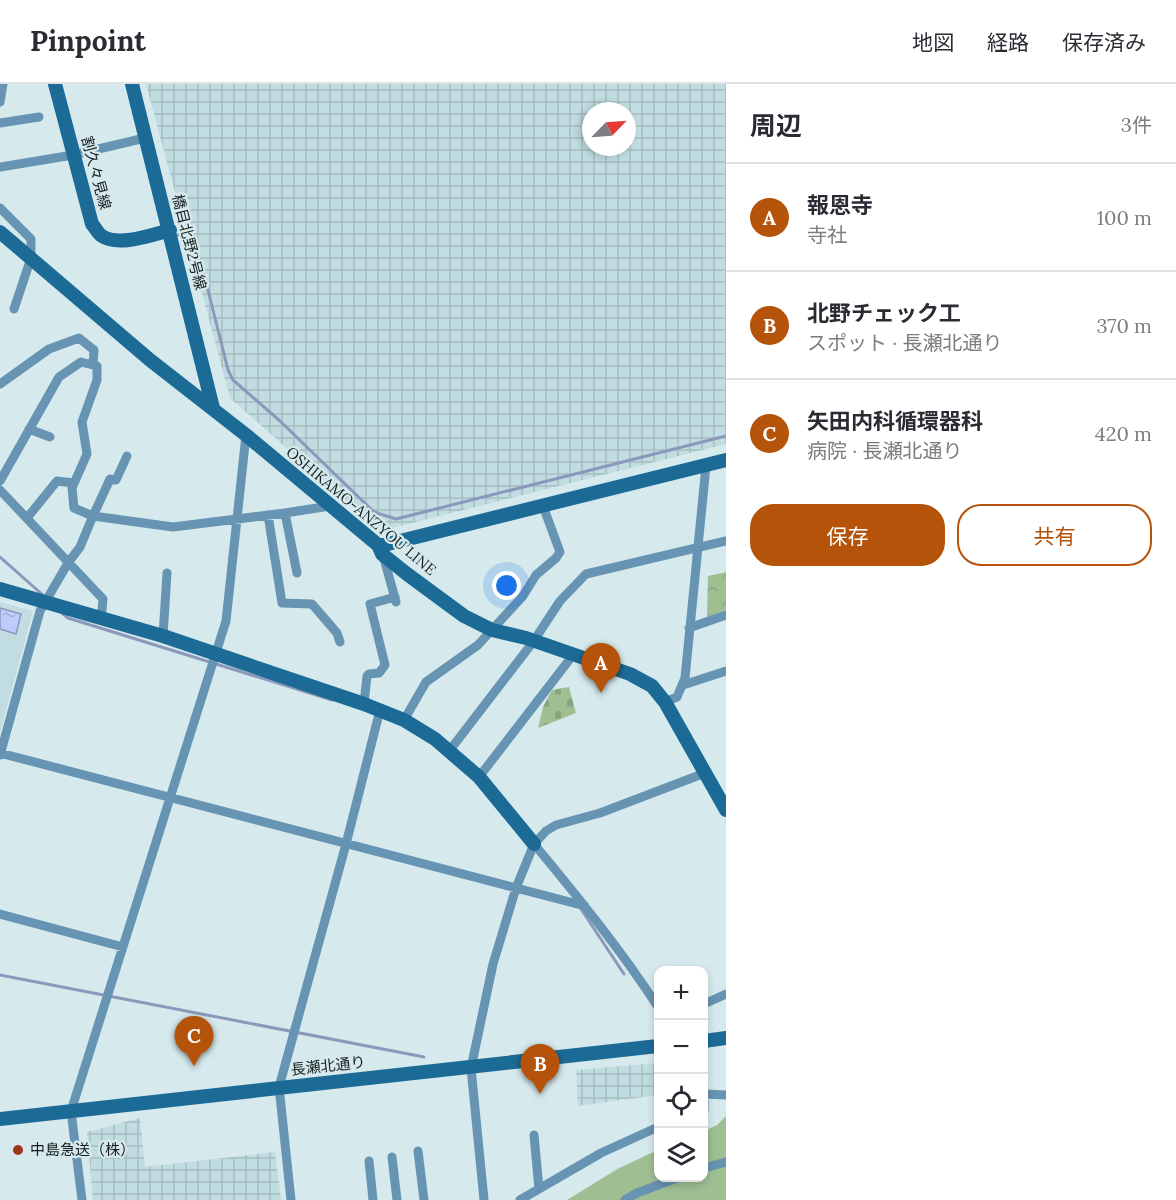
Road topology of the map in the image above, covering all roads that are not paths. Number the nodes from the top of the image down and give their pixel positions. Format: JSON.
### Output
{"nodes":[{"id":1,"x":3,"y":84,"type":"edge"},
{"id":2,"x":55,"y":84,"type":"edge"},
{"id":3,"x":132,"y":84,"type":"edge"},
{"id":4,"x":0,"y":102,"type":"edge"},
{"id":5,"x":39,"y":117,"type":"dead end"},
{"id":6,"x":0,"y":123,"type":"edge"},
{"id":7,"x":145,"y":138,"type":"junction"},
{"id":8,"x":73,"y":155,"type":"junction"},
{"id":9,"x":0,"y":167,"type":"edge"},
{"id":10,"x":0,"y":207,"type":"edge"},
{"id":11,"x":170,"y":230,"type":"junction"},
{"id":12,"x":0,"y":232,"type":"edge"},
{"id":13,"x":32,"y":258,"type":"junction"},
{"id":14,"x":15,"y":309,"type":"dead end"},
{"id":15,"x":93,"y":365,"type":"junction"},
{"id":16,"x":0,"y":384,"type":"edge"},
{"id":17,"x":213,"y":408,"type":"junction"},
{"id":18,"x":29,"y":429,"type":"junction"},
{"id":19,"x":246,"y":435,"type":"junction"},
{"id":20,"x":50,"y":436,"type":"dead end"},
{"id":21,"x":127,"y":456,"type":"dead end"},
{"id":22,"x":726,"y":460,"type":"edge"},
{"id":23,"x":706,"y":466,"type":"junction"},
{"id":24,"x":0,"y":481,"type":"edge"},
{"id":25,"x":74,"y":483,"type":"junction"},
{"id":26,"x":0,"y":490,"type":"edge"},
{"id":27,"x":330,"y":506,"type":"junction"},
{"id":28,"x":543,"y":506,"type":"junction"},
{"id":29,"x":285,"y":513,"type":"junction"},
{"id":30,"x":93,"y":516,"type":"junction"},
{"id":31,"x":268,"y":516,"type":"junction"},
{"id":32,"x":27,"y":518,"type":"junction"},
{"id":33,"x":236,"y":518,"type":"junction"},
{"id":34,"x":726,"y":541,"type":"edge"},
{"id":35,"x":696,"y":548,"type":"junction"},
{"id":36,"x":380,"y":550,"type":"junction"},
{"id":37,"x":68,"y":563,"type":"junction"},
{"id":38,"x":167,"y":573,"type":"dead end"},
{"id":39,"x":297,"y":573,"type":"dead end"},
{"id":40,"x":0,"y":589,"type":"edge"},
{"id":41,"x":45,"y":602,"type":"junction"},
{"id":42,"x":726,"y":615,"type":"edge"},
{"id":43,"x":99,"y":617,"type":"junction"},
{"id":44,"x":689,"y":628,"type":"junction"},
{"id":45,"x":492,"y":630,"type":"junction"},
{"id":46,"x":163,"y":636,"type":"junction"},
{"id":47,"x":340,"y":642,"type":"dead end"},
{"id":48,"x":533,"y":642,"type":"junction"},
{"id":49,"x":215,"y":655,"type":"junction"},
{"id":50,"x":573,"y":656,"type":"junction"},
{"id":51,"x":726,"y":671,"type":"edge"},
{"id":52,"x":683,"y":685,"type":"junction"},
{"id":53,"x":665,"y":702,"type":"junction"},
{"id":54,"x":364,"y":704,"type":"junction"},
{"id":55,"x":380,"y":710,"type":"junction"},
{"id":56,"x":404,"y":720,"type":"junction"},
{"id":57,"x":450,"y":750,"type":"junction"},
{"id":58,"x":0,"y":754,"type":"edge"},
{"id":59,"x":705,"y":773,"type":"junction"},
{"id":60,"x":479,"y":777,"type":"junction"},
{"id":61,"x":170,"y":799,"type":"junction"},
{"id":62,"x":726,"y":810,"type":"edge"},
{"id":63,"x":346,"y":844,"type":"junction"},
{"id":64,"x":534,"y":844,"type":"junction"},
{"id":65,"x":516,"y":888,"type":"junction"},
{"id":66,"x":585,"y":906,"type":"junction"},
{"id":67,"x":0,"y":914,"type":"edge"},
{"id":68,"x":123,"y":946,"type":"junction"},
{"id":69,"x":726,"y":994,"type":"edge"},
{"id":70,"x":654,"y":1001,"type":"edge"},
{"id":71,"x":708,"y":1002,"type":"edge"},
{"id":72,"x":726,"y":1038,"type":"edge"},
{"id":73,"x":708,"y":1040,"type":"edge"},
{"id":74,"x":654,"y":1046,"type":"edge"},
{"id":75,"x":471,"y":1068,"type":"junction"},
{"id":76,"x":279,"y":1087,"type":"junction"},
{"id":77,"x":708,"y":1094,"type":"edge"},
{"id":78,"x":726,"y":1095,"type":"edge"},
{"id":79,"x":71,"y":1111,"type":"junction"},
{"id":80,"x":0,"y":1119,"type":"edge"},
{"id":81,"x":656,"y":1128,"type":"edge"},
{"id":82,"x":534,"y":1135,"type":"dead end"},
{"id":83,"x":418,"y":1151,"type":"dead end"},
{"id":84,"x":392,"y":1157,"type":"dead end"},
{"id":85,"x":369,"y":1161,"type":"dead end"},
{"id":86,"x":726,"y":1162,"type":"edge"},
{"id":87,"x":708,"y":1167,"type":"edge"},
{"id":88,"x":666,"y":1182,"type":"edge"},
{"id":89,"x":539,"y":1190,"type":"junction"},
{"id":90,"x":82,"y":1200,"type":"edge"},
{"id":91,"x":291,"y":1200,"type":"edge"},
{"id":92,"x":373,"y":1200,"type":"edge"},
{"id":93,"x":397,"y":1200,"type":"edge"},
{"id":94,"x":424,"y":1200,"type":"edge"},
{"id":95,"x":484,"y":1200,"type":"edge"},
{"id":96,"x":520,"y":1200,"type":"edge"},
{"id":97,"x":625,"y":1200,"type":"edge"}],
"edges":[{"from":1,"to":4,"type":"street"},
{"from":2,"to":8,"type":"street","name":"割久々見線"},
{"from":3,"to":7,"type":"street","name":"橋目北野2号線"},
{"from":5,"to":6,"type":"street"},
{"from":7,"to":8,"type":"street"},
{"from":7,"to":11,"type":"street","name":"橋目北野2号線"},
{"from":8,"to":9,"type":"street"},
{"from":8,"to":11,"type":"street","name":"割久々見線"},
{"from":10,"to":13,"type":"street"},
{"from":11,"to":17,"type":"street","name":"橋目北野2号線"},
{"from":12,"to":13,"type":"street","name":"OSHIKAMO-ANZYOU LINE"},
{"from":13,"to":14,"type":"street"},
{"from":13,"to":17,"type":"street","name":"OSHIKAMO-ANZYOU LINE"},
{"from":15,"to":16,"type":"street"},
{"from":15,"to":18,"type":"street"},
{"from":15,"to":25,"type":"street"},
{"from":17,"to":19,"type":"street","name":"OSHIKAMO-ANZYOU LINE"},
{"from":18,"to":20,"type":"street"},
{"from":18,"to":24,"type":"street"},
{"from":19,"to":27,"type":"street","name":"OSHIKAMO-ANZYOU LINE"},
{"from":19,"to":33,"type":"street"},
{"from":21,"to":30,"type":"street"},
{"from":22,"to":23,"type":"street"},
{"from":23,"to":28,"type":"street"},
{"from":23,"to":35,"type":"street"},
{"from":25,"to":30,"type":"street"},
{"from":25,"to":32,"type":"street"},
{"from":26,"to":32,"type":"street"},
{"from":27,"to":29,"type":"street"},
{"from":27,"to":36,"type":"street","name":"OSHIKAMO-ANZYOU LINE"},
{"from":28,"to":36,"type":"street"},
{"from":28,"to":45,"type":"street"},
{"from":29,"to":31,"type":"street"},
{"from":29,"to":39,"type":"street"},
{"from":30,"to":33,"type":"street"},
{"from":30,"to":37,"type":"street"},
{"from":31,"to":33,"type":"street"},
{"from":31,"to":47,"type":"street"},
{"from":32,"to":37,"type":"street"},
{"from":33,"to":49,"type":"street"},
{"from":34,"to":35,"type":"street"},
{"from":35,"to":44,"type":"street"},
{"from":35,"to":48,"type":"street"},
{"from":36,"to":45,"type":"street","name":"OSHIKAMO-ANZYOU LINE"},
{"from":36,"to":54,"type":"street"},
{"from":37,"to":41,"type":"street"},
{"from":37,"to":43,"type":"street"},
{"from":38,"to":46,"type":"street"},
{"from":40,"to":41,"type":"street"},
{"from":41,"to":43,"type":"street"},
{"from":41,"to":58,"type":"street"},
{"from":42,"to":44,"type":"street"},
{"from":43,"to":46,"type":"street"},
{"from":44,"to":52,"type":"street"},
{"from":45,"to":48,"type":"street","name":"OSHIKAMO-ANZYOU LINE"},
{"from":45,"to":56,"type":"street"},
{"from":46,"to":49,"type":"street"},
{"from":48,"to":50,"type":"street","name":"OSHIKAMO-ANZYOU LINE"},
{"from":48,"to":57,"type":"street"},
{"from":49,"to":54,"type":"street"},
{"from":49,"to":61,"type":"street"},
{"from":50,"to":53,"type":"street","name":"OSHIKAMO-ANZYOU LINE"},
{"from":50,"to":60,"type":"street"},
{"from":51,"to":52,"type":"street"},
{"from":52,"to":53,"type":"street"},
{"from":53,"to":59,"type":"street","name":"OSHIKAMO-ANZYOU LINE"},
{"from":54,"to":55,"type":"street"},
{"from":55,"to":56,"type":"street"},
{"from":55,"to":63,"type":"street"},
{"from":56,"to":57,"type":"street"},
{"from":57,"to":60,"type":"street"},
{"from":58,"to":61,"type":"street"},
{"from":59,"to":62,"type":"street","name":"OSHIKAMO-ANZYOU LINE"},
{"from":59,"to":64,"type":"street"},
{"from":60,"to":64,"type":"street"},
{"from":61,"to":63,"type":"street"},
{"from":61,"to":68,"type":"street"},
{"from":63,"to":65,"type":"street"},
{"from":63,"to":76,"type":"street"},
{"from":64,"to":65,"type":"street"},
{"from":64,"to":66,"type":"street"},
{"from":65,"to":66,"type":"street"},
{"from":65,"to":75,"type":"street"},
{"from":66,"to":70,"type":"street"},
{"from":67,"to":68,"type":"street"},
{"from":68,"to":79,"type":"street"},
{"from":69,"to":71,"type":"street"},
{"from":72,"to":73,"type":"street"},
{"from":74,"to":75,"type":"street","name":"長瀬北通り"},
{"from":75,"to":76,"type":"street","name":"長瀬北通り"},
{"from":75,"to":95,"type":"street"},
{"from":76,"to":79,"type":"street","name":"長瀬北通り"},
{"from":76,"to":91,"type":"street"},
{"from":77,"to":78,"type":"street"},
{"from":79,"to":80,"type":"street","name":"長瀬北通り"},
{"from":79,"to":90,"type":"street"},
{"from":81,"to":89,"type":"street"},
{"from":82,"to":89,"type":"street"},
{"from":83,"to":94,"type":"street"},
{"from":84,"to":93,"type":"street"},
{"from":85,"to":92,"type":"street"},
{"from":86,"to":87,"type":"street"},
{"from":88,"to":97,"type":"street"},
{"from":89,"to":96,"type":"street"}]}
